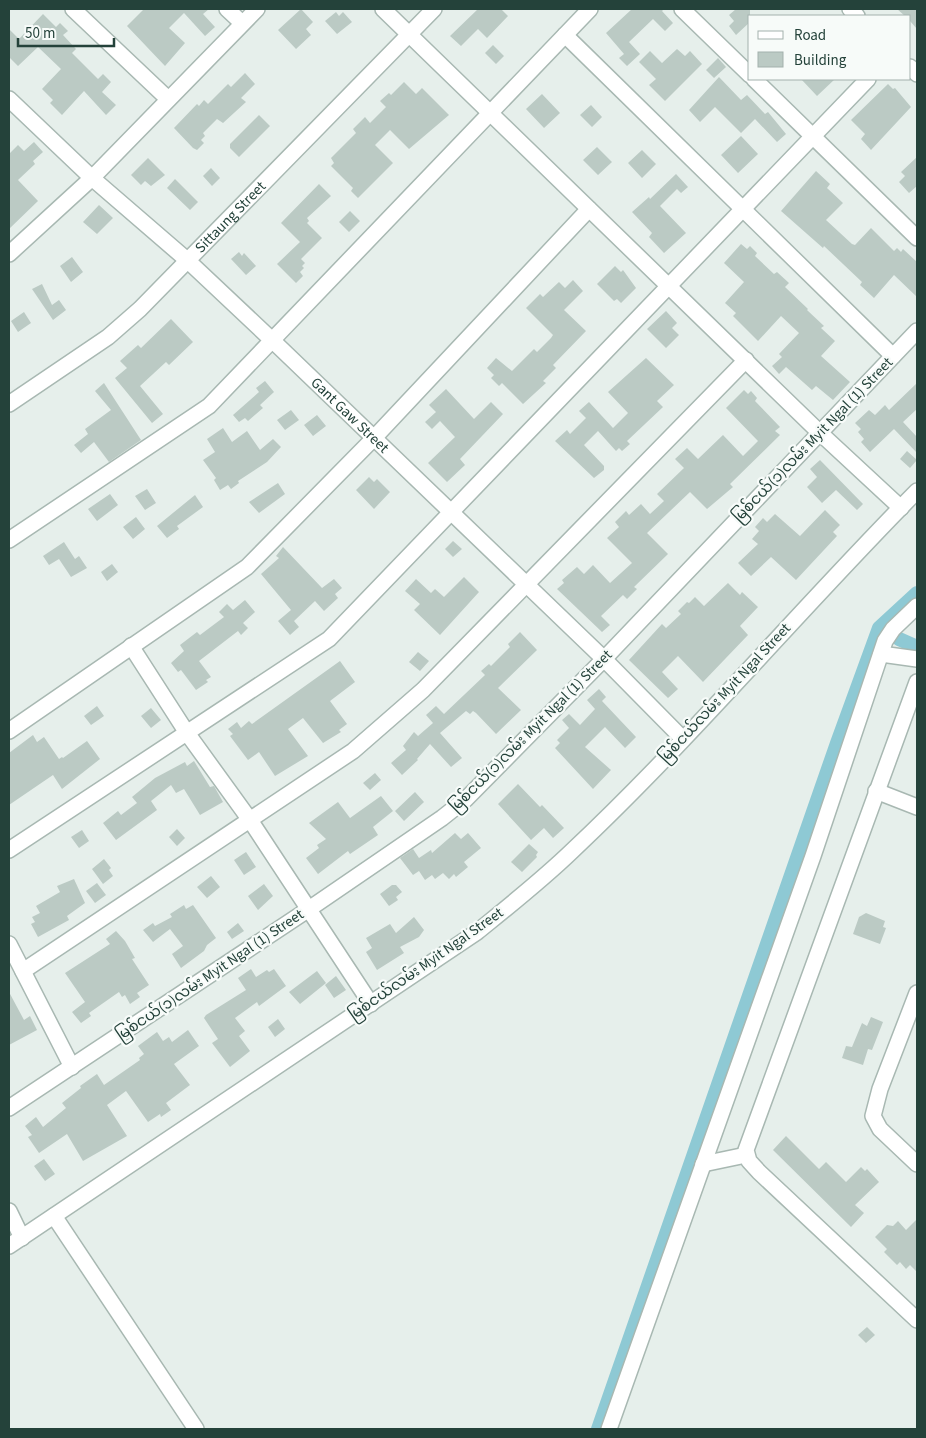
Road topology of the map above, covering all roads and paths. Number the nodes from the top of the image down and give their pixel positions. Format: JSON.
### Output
{"nodes":[{"id":1,"x":73,"y":9,"type":"edge"},
{"id":2,"x":226,"y":9,"type":"edge"},
{"id":3,"x":256,"y":9,"type":"edge"},
{"id":4,"x":383,"y":9,"type":"edge"},
{"id":5,"x":434,"y":9,"type":"edge"},
{"id":6,"x":590,"y":9,"type":"edge"},
{"id":7,"x":682,"y":9,"type":"edge"},
{"id":8,"x":242,"y":24,"type":"junction"},
{"id":9,"x":410,"y":34,"type":"junction"},
{"id":10,"x":565,"y":35,"type":"junction"},
{"id":11,"x":748,"y":73,"type":"edge"},
{"id":12,"x":755,"y":80,"type":"edge"},
{"id":13,"x":867,"y":80,"type":"edge"},
{"id":14,"x":168,"y":99,"type":"junction"},
{"id":15,"x":12,"y":108,"type":"edge"},
{"id":16,"x":489,"y":113,"type":"junction"},
{"id":17,"x":812,"y":136,"type":"junction"},
{"id":18,"x":92,"y":178,"type":"junction"},
{"id":19,"x":743,"y":208,"type":"junction"},
{"id":20,"x":589,"y":209,"type":"junction"},
{"id":21,"x":917,"y":238,"type":"edge"},
{"id":22,"x":9,"y":254,"type":"edge"},
{"id":23,"x":187,"y":260,"type":"junction"},
{"id":24,"x":668,"y":286,"type":"junction"},
{"id":25,"x":917,"y":330,"type":"edge"},
{"id":26,"x":273,"y":342,"type":"junction"},
{"id":27,"x":893,"y":356,"type":"junction"},
{"id":28,"x":746,"y":360,"type":"junction"},
{"id":29,"x":9,"y":404,"type":"edge"},
{"id":30,"x":819,"y":432,"type":"junction"},
{"id":31,"x":373,"y":439,"type":"junction"},
{"id":32,"x":917,"y":491,"type":"edge"},
{"id":33,"x":900,"y":508,"type":"junction"},
{"id":34,"x":451,"y":514,"type":"junction"},
{"id":35,"x":9,"y":540,"type":"edge"},
{"id":36,"x":527,"y":585,"type":"junction"},
{"id":37,"x":917,"y":606,"type":"edge"},
{"id":38,"x":132,"y":646,"type":"junction"},
{"id":39,"x":881,"y":654,"type":"junction"},
{"id":40,"x":917,"y":658,"type":"edge"},
{"id":41,"x":604,"y":659,"type":"junction"},
{"id":42,"x":916,"y":688,"type":"edge"},
{"id":43,"x":9,"y":731,"type":"edge"},
{"id":44,"x":187,"y":733,"type":"junction"},
{"id":45,"x":683,"y":739,"type":"junction"},
{"id":46,"x":876,"y":791,"type":"junction"},
{"id":47,"x":917,"y":807,"type":"edge"},
{"id":48,"x":250,"y":820,"type":"junction"},
{"id":49,"x":9,"y":850,"type":"edge"},
{"id":50,"x":309,"y":909,"type":"junction"},
{"id":51,"x":9,"y":944,"type":"edge"},
{"id":52,"x":23,"y":972,"type":"junction"},
{"id":53,"x":917,"y":993,"type":"edge"},
{"id":54,"x":371,"y":1004,"type":"junction"},
{"id":55,"x":72,"y":1067,"type":"junction"},
{"id":56,"x":9,"y":1108,"type":"edge"},
{"id":57,"x":746,"y":1155,"type":"junction"},
{"id":58,"x":703,"y":1164,"type":"junction"},
{"id":59,"x":917,"y":1164,"type":"edge"},
{"id":60,"x":9,"y":1211,"type":"edge"},
{"id":61,"x":54,"y":1216,"type":"junction"},
{"id":62,"x":22,"y":1238,"type":"junction"},
{"id":63,"x":9,"y":1246,"type":"edge"},
{"id":64,"x":917,"y":1320,"type":"edge"},
{"id":65,"x":196,"y":1429,"type":"edge"},
{"id":66,"x":609,"y":1429,"type":"edge"}],
"edges":[{"from":1,"to":14,"type":"street"},
{"from":2,"to":8,"type":"street"},
{"from":3,"to":8,"type":"street"},
{"from":4,"to":9,"type":"street"},
{"from":5,"to":9,"type":"street","name":"Sittaung Street"},
{"from":6,"to":10,"type":"street"},
{"from":7,"to":11,"type":"street"},
{"from":8,"to":14,"type":"street"},
{"from":9,"to":16,"type":"street"},
{"from":9,"to":23,"type":"street","name":"Sittaung Street"},
{"from":10,"to":16,"type":"street"},
{"from":10,"to":19,"type":"street"},
{"from":12,"to":17,"type":"street"},
{"from":13,"to":17,"type":"street"},
{"from":14,"to":18,"type":"street"},
{"from":15,"to":18,"type":"street","name":"Gant Gaw Street"},
{"from":16,"to":20,"type":"street"},
{"from":16,"to":26,"type":"street"},
{"from":17,"to":19,"type":"street"},
{"from":17,"to":21,"type":"street"},
{"from":18,"to":22,"type":"street"},
{"from":18,"to":23,"type":"street","name":"Gant Gaw Street"},
{"from":19,"to":24,"type":"street"},
{"from":19,"to":27,"type":"street"},
{"from":20,"to":24,"type":"street"},
{"from":20,"to":31,"type":"street"},
{"from":23,"to":26,"type":"street","name":"Gant Gaw Street"},
{"from":23,"to":29,"type":"street","name":"Sittaung Street"},
{"from":24,"to":28,"type":"street"},
{"from":24,"to":34,"type":"street"},
{"from":25,"to":27,"type":"street","name":"မြစ်ငယ်(၁)လမ်း Myit Ngal (1) Street"},
{"from":26,"to":31,"type":"street","name":"Gant Gaw Street"},
{"from":26,"to":35,"type":"street"},
{"from":27,"to":30,"type":"street","name":"မြစ်ငယ်(၁)လမ်း Myit Ngal (1) Street"},
{"from":28,"to":30,"type":"street"},
{"from":28,"to":36,"type":"street"},
{"from":30,"to":33,"type":"street"},
{"from":30,"to":41,"type":"street","name":"မြစ်ငယ်(၁)လမ်း Myit Ngal (1) Street"},
{"from":31,"to":34,"type":"street","name":"Gant Gaw Street"},
{"from":31,"to":38,"type":"street"},
{"from":32,"to":33,"type":"street","name":"မြစ်ငယ်လမ်း Myit Ngal Street"},
{"from":33,"to":45,"type":"street","name":"မြစ်ငယ်လမ်း Myit Ngal Street"},
{"from":34,"to":36,"type":"street","name":"Gant Gaw Street"},
{"from":34,"to":44,"type":"street"},
{"from":36,"to":41,"type":"street","name":"Gant Gaw Street"},
{"from":36,"to":48,"type":"street"},
{"from":37,"to":39,"type":"street"},
{"from":38,"to":43,"type":"street"},
{"from":38,"to":44,"type":"street"},
{"from":39,"to":40,"type":"street"},
{"from":39,"to":58,"type":"street"},
{"from":41,"to":45,"type":"street","name":"Gant Gaw Street"},
{"from":41,"to":50,"type":"street","name":"မြစ်ငယ်(၁)လမ်း Myit Ngal (1) Street"},
{"from":42,"to":46,"type":"street"},
{"from":44,"to":48,"type":"street"},
{"from":44,"to":49,"type":"street"},
{"from":45,"to":54,"type":"street","name":"မြစ်ငယ်လမ်း Myit Ngal Street"},
{"from":46,"to":47,"type":"street"},
{"from":46,"to":57,"type":"street"},
{"from":48,"to":50,"type":"street"},
{"from":48,"to":52,"type":"street"},
{"from":50,"to":54,"type":"street"},
{"from":50,"to":55,"type":"street","name":"မြစ်ငယ်(၁)လမ်း Myit Ngal (1) Street"},
{"from":51,"to":52,"type":"street"},
{"from":52,"to":55,"type":"street"},
{"from":53,"to":59,"type":"street"},
{"from":54,"to":61,"type":"street","name":"မြစ်ငယ်လမ်း Myit Ngal Street"},
{"from":55,"to":56,"type":"street","name":"မြစ်ငယ်(၁)လမ်း Myit Ngal (1) Street"},
{"from":57,"to":58,"type":"street"},
{"from":57,"to":64,"type":"street"},
{"from":58,"to":66,"type":"street"},
{"from":60,"to":62,"type":"street"},
{"from":61,"to":62,"type":"street","name":"မြစ်ငယ်လမ်း Myit Ngal Street"},
{"from":61,"to":65,"type":"street"},
{"from":62,"to":63,"type":"street","name":"မြစ်ငယ်လမ်း Myit Ngal Street"}]}
